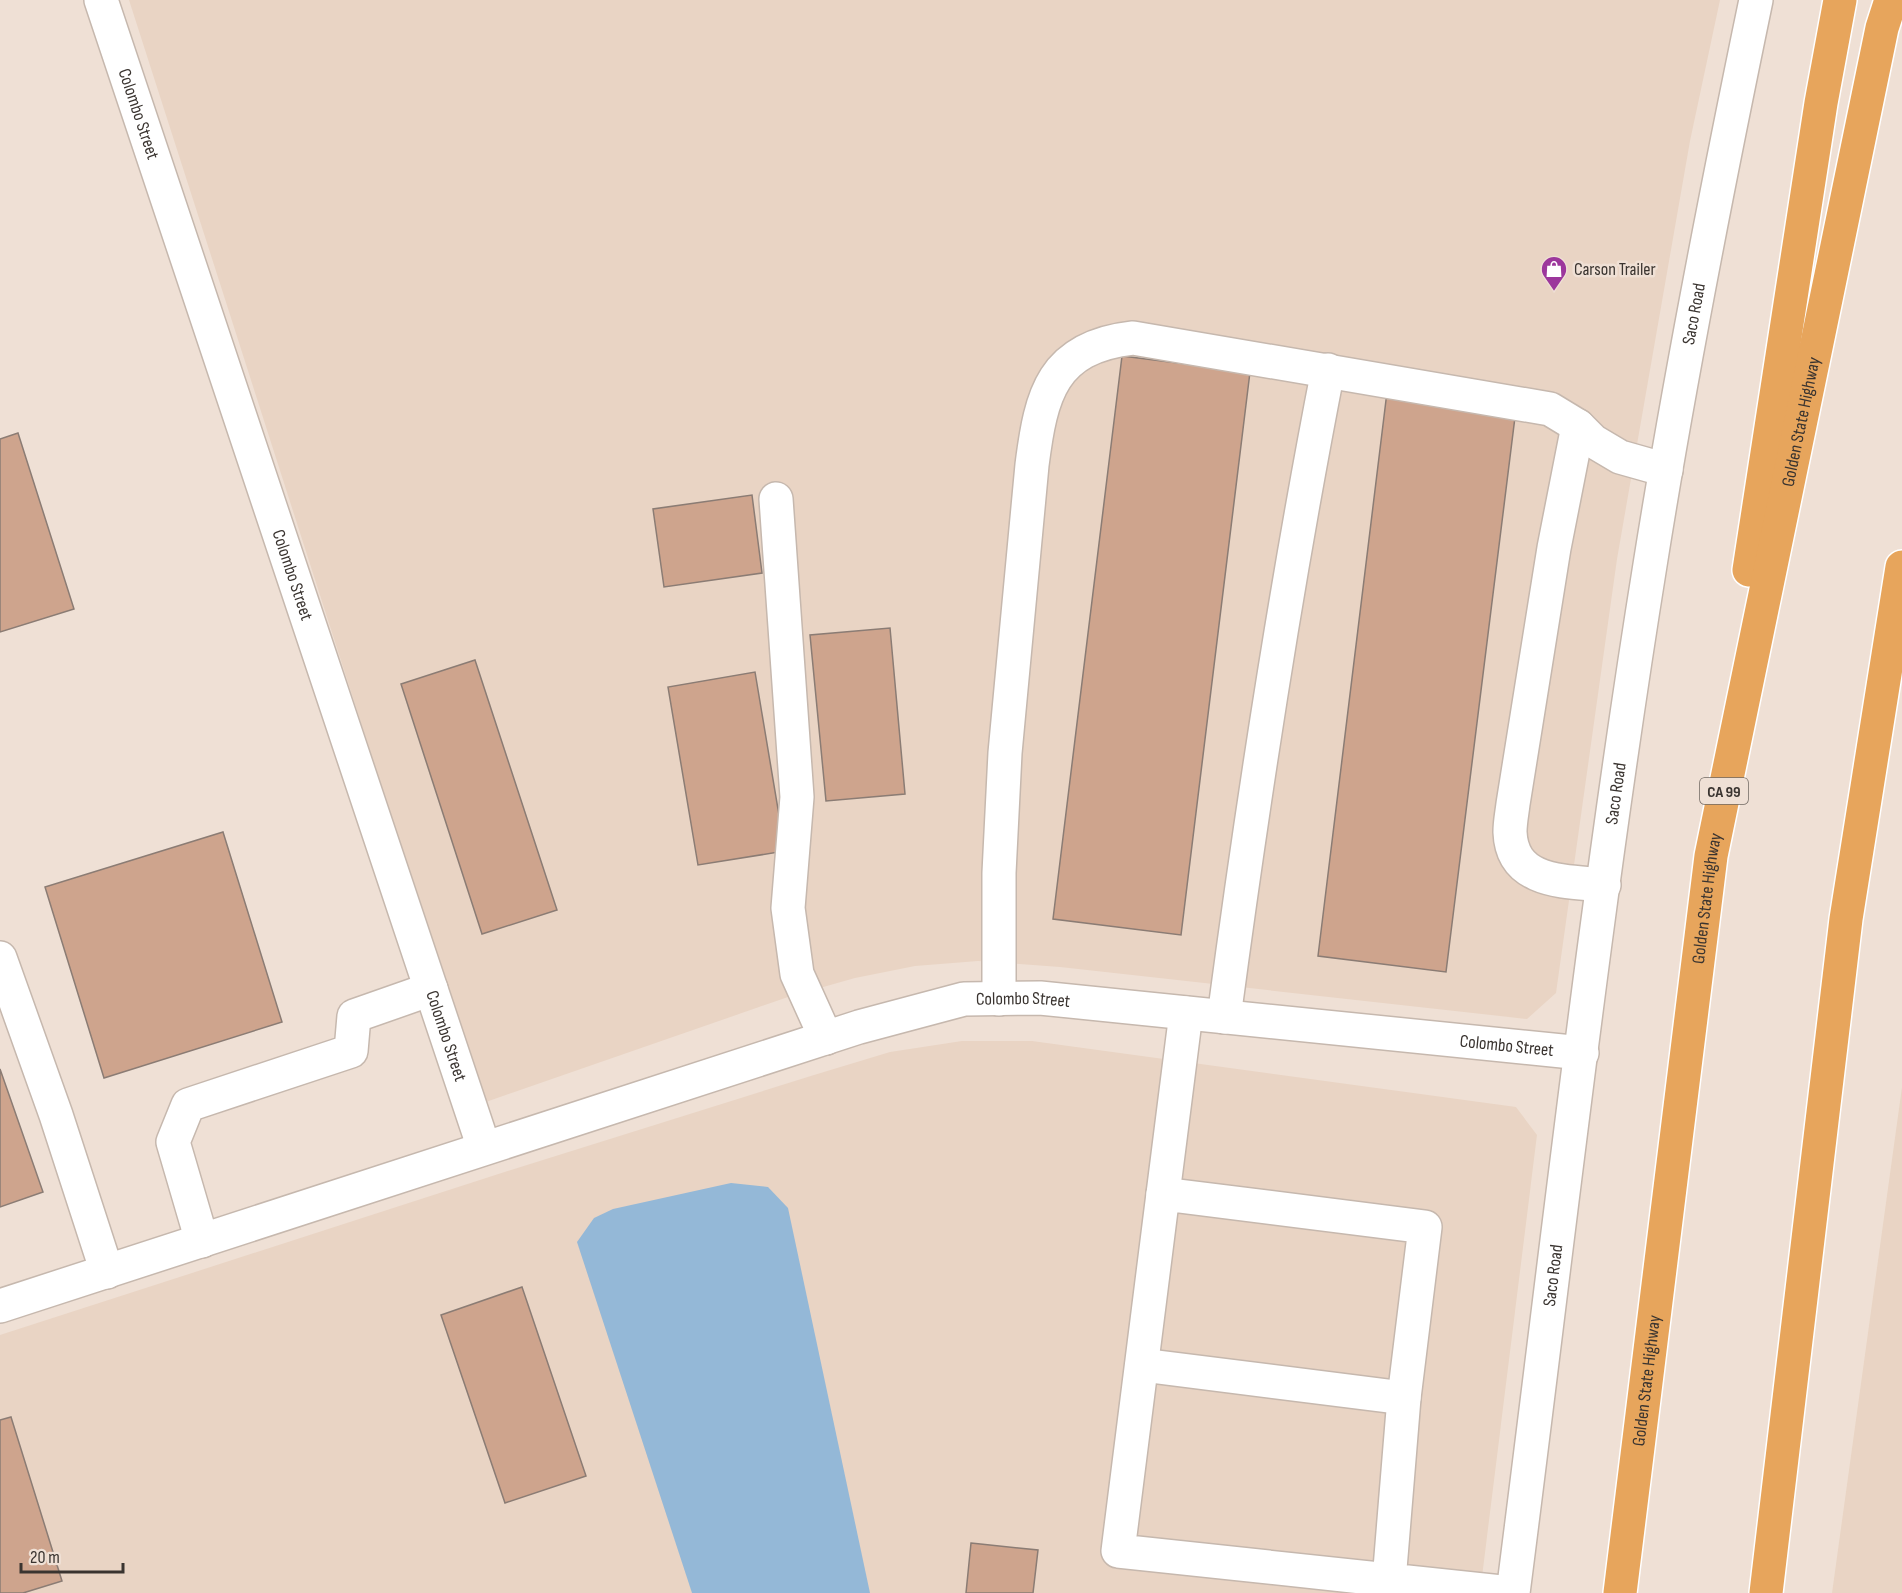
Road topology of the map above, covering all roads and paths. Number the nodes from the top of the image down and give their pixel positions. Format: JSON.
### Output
{"nodes":[{"id":1,"x":101,"y":0,"type":"edge"},
{"id":2,"x":1756,"y":0,"type":"edge"},
{"id":3,"x":1840,"y":0,"type":"edge"},
{"id":4,"x":1890,"y":0,"type":"edge"},
{"id":5,"x":1328,"y":370,"type":"junction"},
{"id":6,"x":1578,"y":426,"type":"junction"},
{"id":7,"x":1666,"y":470,"type":"junction"},
{"id":8,"x":777,"y":499,"type":"dead end"},
{"id":9,"x":1902,"y":567,"type":"edge"},
{"id":10,"x":1711,"y":856,"type":"junction"},
{"id":11,"x":1604,"y":885,"type":"junction"},
{"id":12,"x":0,"y":958,"type":"edge"},
{"id":13,"x":431,"y":989,"type":"junction"},
{"id":14,"x":999,"y":999,"type":"junction"},
{"id":15,"x":1186,"y":1013,"type":"junction"},
{"id":16,"x":1224,"y":1017,"type":"junction"},
{"id":17,"x":826,"y":1038,"type":"junction"},
{"id":18,"x":1582,"y":1053,"type":"junction"},
{"id":19,"x":484,"y":1148,"type":"junction"},
{"id":20,"x":1163,"y":1194,"type":"junction"},
{"id":21,"x":202,"y":1241,"type":"junction"},
{"id":22,"x":107,"y":1272,"type":"junction"},
{"id":23,"x":0,"y":1306,"type":"edge"},
{"id":24,"x":1142,"y":1365,"type":"junction"},
{"id":25,"x":1404,"y":1398,"type":"junction"},
{"id":26,"x":1388,"y":1587,"type":"edge"},
{"id":27,"x":1512,"y":1593,"type":"edge"},
{"id":28,"x":1620,"y":1593,"type":"edge"},
{"id":29,"x":1766,"y":1593,"type":"edge"}],
"edges":[{"from":1,"to":13,"type":"street","name":"Colombo Street"},
{"from":2,"to":7,"type":"street","name":"Saco Road"},
{"from":3,"to":10,"type":"highway"},
{"from":4,"to":10,"type":"highway","name":"Golden State Highway","number":"CA 99"},
{"from":5,"to":6,"type":"street"},
{"from":5,"to":14,"type":"street"},
{"from":5,"to":16,"type":"street"},
{"from":6,"to":7,"type":"street"},
{"from":6,"to":11,"type":"street"},
{"from":7,"to":11,"type":"street","name":"Saco Road"},
{"from":8,"to":17,"type":"street"},
{"from":9,"to":29,"type":"highway"},
{"from":10,"to":28,"type":"highway","name":"Golden State Highway","number":"CA 99"},
{"from":11,"to":18,"type":"street","name":"Saco Road"},
{"from":12,"to":22,"type":"street"},
{"from":13,"to":19,"type":"street","name":"Colombo Street"},
{"from":13,"to":21,"type":"street"},
{"from":14,"to":15,"type":"street","name":"Colombo Street"},
{"from":14,"to":17,"type":"street","name":"Colombo Street"},
{"from":15,"to":16,"type":"street","name":"Colombo Street"},
{"from":15,"to":20,"type":"street"},
{"from":16,"to":18,"type":"street","name":"Colombo Street"},
{"from":17,"to":19,"type":"street","name":"Colombo Street"},
{"from":18,"to":27,"type":"street","name":"Saco Road"},
{"from":19,"to":21,"type":"street","name":"Colombo Street"},
{"from":20,"to":24,"type":"street"},
{"from":20,"to":25,"type":"street"},
{"from":21,"to":22,"type":"street","name":"Colombo Street"},
{"from":22,"to":23,"type":"street","name":"Colombo Street"},
{"from":24,"to":25,"type":"street"},
{"from":24,"to":26,"type":"street"},
{"from":25,"to":26,"type":"street"},
{"from":26,"to":27,"type":"street"}]}
